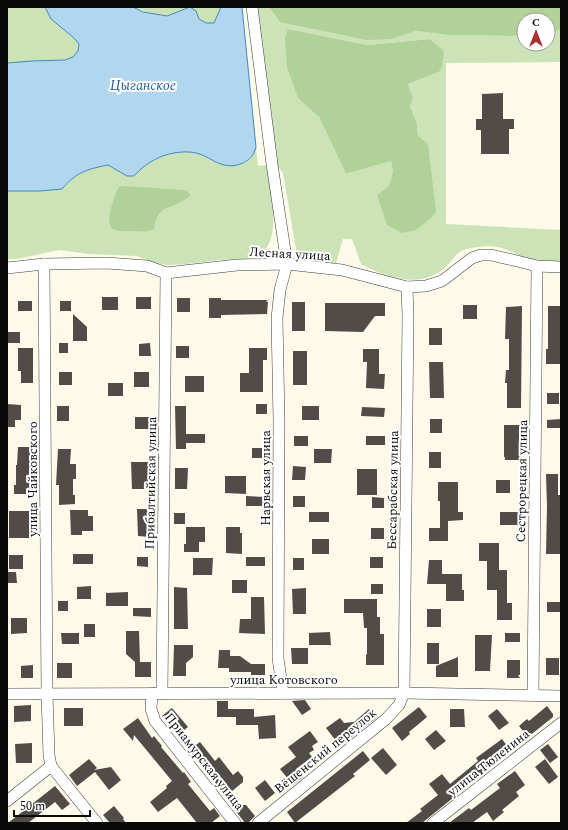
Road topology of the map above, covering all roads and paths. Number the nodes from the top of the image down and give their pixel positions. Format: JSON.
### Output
{"nodes":[{"id":1,"x":252,"y":7,"type":"edge"},
{"id":2,"x":44,"y":264,"type":"junction"},
{"id":3,"x":287,"y":264,"type":"junction"},
{"id":4,"x":537,"y":266,"type":"junction"},
{"id":5,"x":561,"y":267,"type":"edge"},
{"id":6,"x":7,"y":268,"type":"edge"},
{"id":7,"x":166,"y":273,"type":"junction"},
{"id":8,"x":407,"y":287,"type":"junction"},
{"id":9,"x":157,"y":693,"type":"junction"},
{"id":10,"x":283,"y":693,"type":"junction"},
{"id":11,"x":404,"y":693,"type":"junction"},
{"id":12,"x":7,"y":694,"type":"edge"},
{"id":13,"x":47,"y":694,"type":"junction"},
{"id":14,"x":533,"y":695,"type":"junction"},
{"id":15,"x":561,"y":696,"type":"edge"},
{"id":16,"x":561,"y":723,"type":"edge"},
{"id":17,"x":51,"y":766,"type":"junction"},
{"id":18,"x":7,"y":801,"type":"edge"},
{"id":19,"x":97,"y":823,"type":"edge"},
{"id":20,"x":235,"y":823,"type":"edge"},
{"id":21,"x":258,"y":823,"type":"edge"},
{"id":22,"x":433,"y":823,"type":"edge"}],
"edges":[{"from":1,"to":3,"type":"street"},
{"from":2,"to":6,"type":"street","name":"Лесная улица"},
{"from":2,"to":7,"type":"street","name":"Лесная улица"},
{"from":2,"to":13,"type":"street","name":"улица Чайковского"},
{"from":3,"to":7,"type":"street","name":"Лесная улица"},
{"from":3,"to":8,"type":"street","name":"Лесная улица"},
{"from":3,"to":10,"type":"street","name":"Нарвская улица"},
{"from":4,"to":5,"type":"street","name":"Лесная улица"},
{"from":4,"to":8,"type":"street","name":"Лесная улица"},
{"from":4,"to":14,"type":"street","name":"Сестрорецкая улица"},
{"from":7,"to":9,"type":"street","name":"Прибалтийская улица"},
{"from":8,"to":11,"type":"street","name":"Бессарабская улица"},
{"from":9,"to":10,"type":"street","name":"улица Котовского"},
{"from":9,"to":13,"type":"street","name":"улица Котовского"},
{"from":9,"to":20,"type":"street","name":"Приамурская улица"},
{"from":10,"to":11,"type":"street","name":"улица Котовского"},
{"from":11,"to":14,"type":"street","name":"улица Котовского"},
{"from":11,"to":21,"type":"street","name":"Вёшенский переулок"},
{"from":12,"to":13,"type":"street","name":"улица Котовского"},
{"from":13,"to":17,"type":"street","name":"улица Чайковского"},
{"from":14,"to":15,"type":"street","name":"улица Котовского"},
{"from":16,"to":22,"type":"street","name":"улица Тюленина"},
{"from":17,"to":18,"type":"street"},
{"from":17,"to":19,"type":"street"}]}
